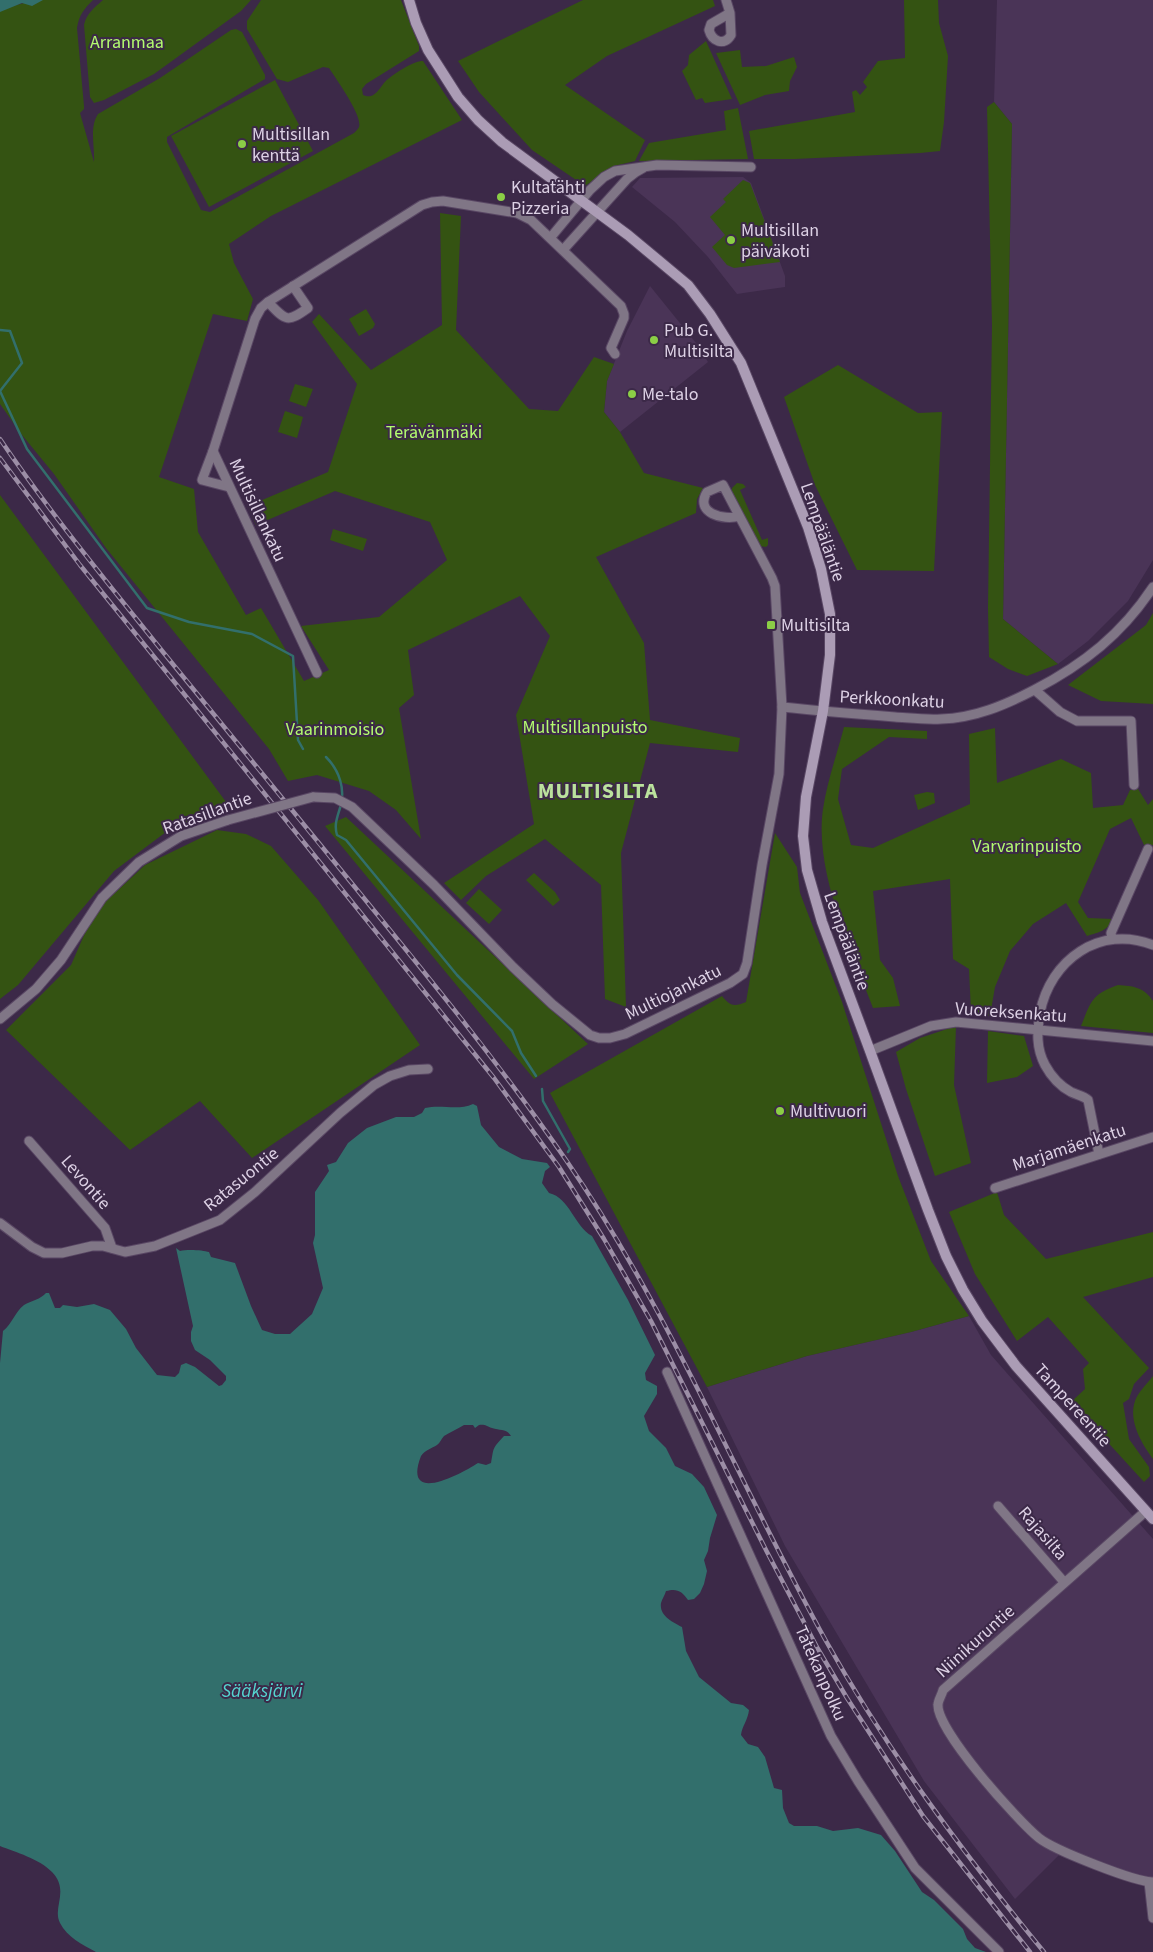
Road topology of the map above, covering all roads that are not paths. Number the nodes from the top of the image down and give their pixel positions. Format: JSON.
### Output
{"nodes":[{"id":1,"x":409,"y":0,"type":"edge"},
{"id":2,"x":726,"y":0,"type":"edge"},
{"id":3,"x":730,"y":13,"type":"dead end"},
{"id":4,"x":649,"y":166,"type":"junction"},
{"id":5,"x":751,"y":167,"type":"dead end"},
{"id":6,"x":582,"y":202,"type":"junction"},
{"id":7,"x":597,"y":213,"type":"junction"},
{"id":8,"x":550,"y":237,"type":"junction"},
{"id":9,"x":563,"y":250,"type":"junction"},
{"id":10,"x":293,"y":286,"type":"junction"},
{"id":11,"x":268,"y":302,"type":"junction"},
{"id":12,"x":615,"y":354,"type":"dead end"},
{"id":13,"x":213,"y":451,"type":"junction"},
{"id":14,"x":229,"y":487,"type":"junction"},
{"id":15,"x":740,"y":516,"type":"dead end"},
{"id":16,"x":1153,"y":587,"type":"edge"},
{"id":17,"x":316,"y":673,"type":"dead end"},
{"id":18,"x":1035,"y":690,"type":"junction"},
{"id":19,"x":782,"y":707,"type":"junction"},
{"id":20,"x":823,"y":711,"type":"junction"},
{"id":21,"x":1134,"y":785,"type":"dead end"},
{"id":22,"x":1148,"y":849,"type":"dead end"},
{"id":23,"x":415,"y":867,"type":"joint"},
{"id":24,"x":1112,"y":940,"type":"junction"},
{"id":25,"x":1153,"y":945,"type":"edge"},
{"id":26,"x":0,"y":1020,"type":"edge"},
{"id":27,"x":1038,"y":1029,"type":"junction"},
{"id":28,"x":1153,"y":1041,"type":"edge"},
{"id":29,"x":870,"y":1051,"type":"junction"},
{"id":30,"x":428,"y":1069,"type":"dead end"},
{"id":31,"x":1153,"y":1137,"type":"edge"},
{"id":32,"x":29,"y":1141,"type":"dead end"},
{"id":33,"x":1099,"y":1154,"type":"junction"},
{"id":34,"x":996,"y":1188,"type":"dead end"},
{"id":35,"x":0,"y":1224,"type":"edge"},
{"id":36,"x":112,"y":1248,"type":"junction"},
{"id":37,"x":973,"y":1308,"type":"joint"},
{"id":38,"x":667,"y":1372,"type":"dead end"},
{"id":39,"x":998,"y":1506,"type":"dead end"},
{"id":40,"x":1149,"y":1515,"type":"edge"},
{"id":41,"x":1064,"y":1582,"type":"junction"},
{"id":42,"x":1151,"y":1882,"type":"edge"},
{"id":43,"x":1153,"y":1918,"type":"edge"},
{"id":44,"x":999,"y":1952,"type":"edge"}],
"edges":[{"from":1,"to":6,"type":"main road","name":"Lempääläntie"},
{"from":2,"to":3,"type":"street"},
{"from":4,"to":5,"type":"street"},
{"from":4,"to":6,"type":"street"},
{"from":4,"to":7,"type":"street"},
{"from":6,"to":7,"type":"main road","name":"Lempääläntie"},
{"from":6,"to":8,"type":"street"},
{"from":7,"to":9,"type":"street"},
{"from":7,"to":20,"type":"main road","name":"Lempääläntie"},
{"from":8,"to":9,"type":"street","name":"Multisillankatu"},
{"from":8,"to":10,"type":"street","name":"Multisillankatu"},
{"from":9,"to":12,"type":"street","name":"Multisillankatu"},
{"from":10,"to":11,"type":"street","name":"Multisillankatu"},
{"from":10,"to":11,"type":"street"},
{"from":11,"to":13,"type":"street","name":"Multisillankatu"},
{"from":13,"to":14,"type":"street","name":"Multisillankatu"},
{"from":13,"to":14,"type":"street"},
{"from":14,"to":17,"type":"street","name":"Multisillankatu"},
{"from":15,"to":19,"type":"street","name":"Multiojankatu"},
{"from":16,"to":18,"type":"street","name":"Perkkoonkatu"},
{"from":18,"to":20,"type":"street","name":"Perkkoonkatu"},
{"from":18,"to":21,"type":"street"},
{"from":19,"to":20,"type":"street"},
{"from":19,"to":23,"type":"street","name":"Multiojankatu"},
{"from":20,"to":29,"type":"main road","name":"Lempääläntie"},
{"from":22,"to":24,"type":"street"},
{"from":23,"to":26,"type":"street","name":"Ratasillantie","bridge":true},
{"from":24,"to":25,"type":"street"},
{"from":24,"to":27,"type":"street"},
{"from":27,"to":28,"type":"street","name":"Vuoreksenkatu"},
{"from":27,"to":29,"type":"street","name":"Vuoreksenkatu"},
{"from":27,"to":33,"type":"street"},
{"from":29,"to":37,"type":"main road","name":"Lempääläntie"},
{"from":30,"to":36,"type":"street","name":"Ratasuontie"},
{"from":31,"to":33,"type":"street","name":"Marjamäenkatu"},
{"from":32,"to":36,"type":"street","name":"Levontie"},
{"from":33,"to":34,"type":"street","name":"Marjamäenkatu"},
{"from":35,"to":36,"type":"street","name":"Ratasuontie"},
{"from":37,"to":40,"type":"main road","name":"Tampereentie"},
{"from":38,"to":44,"type":"street","name":"Tatekanpolku"},
{"from":39,"to":41,"type":"street","name":"Rajasilta"},
{"from":40,"to":41,"type":"street","name":"Niinikuruntie"},
{"from":41,"to":42,"type":"street","name":"Niinikuruntie"},
{"from":42,"to":43,"type":"street"}]}
